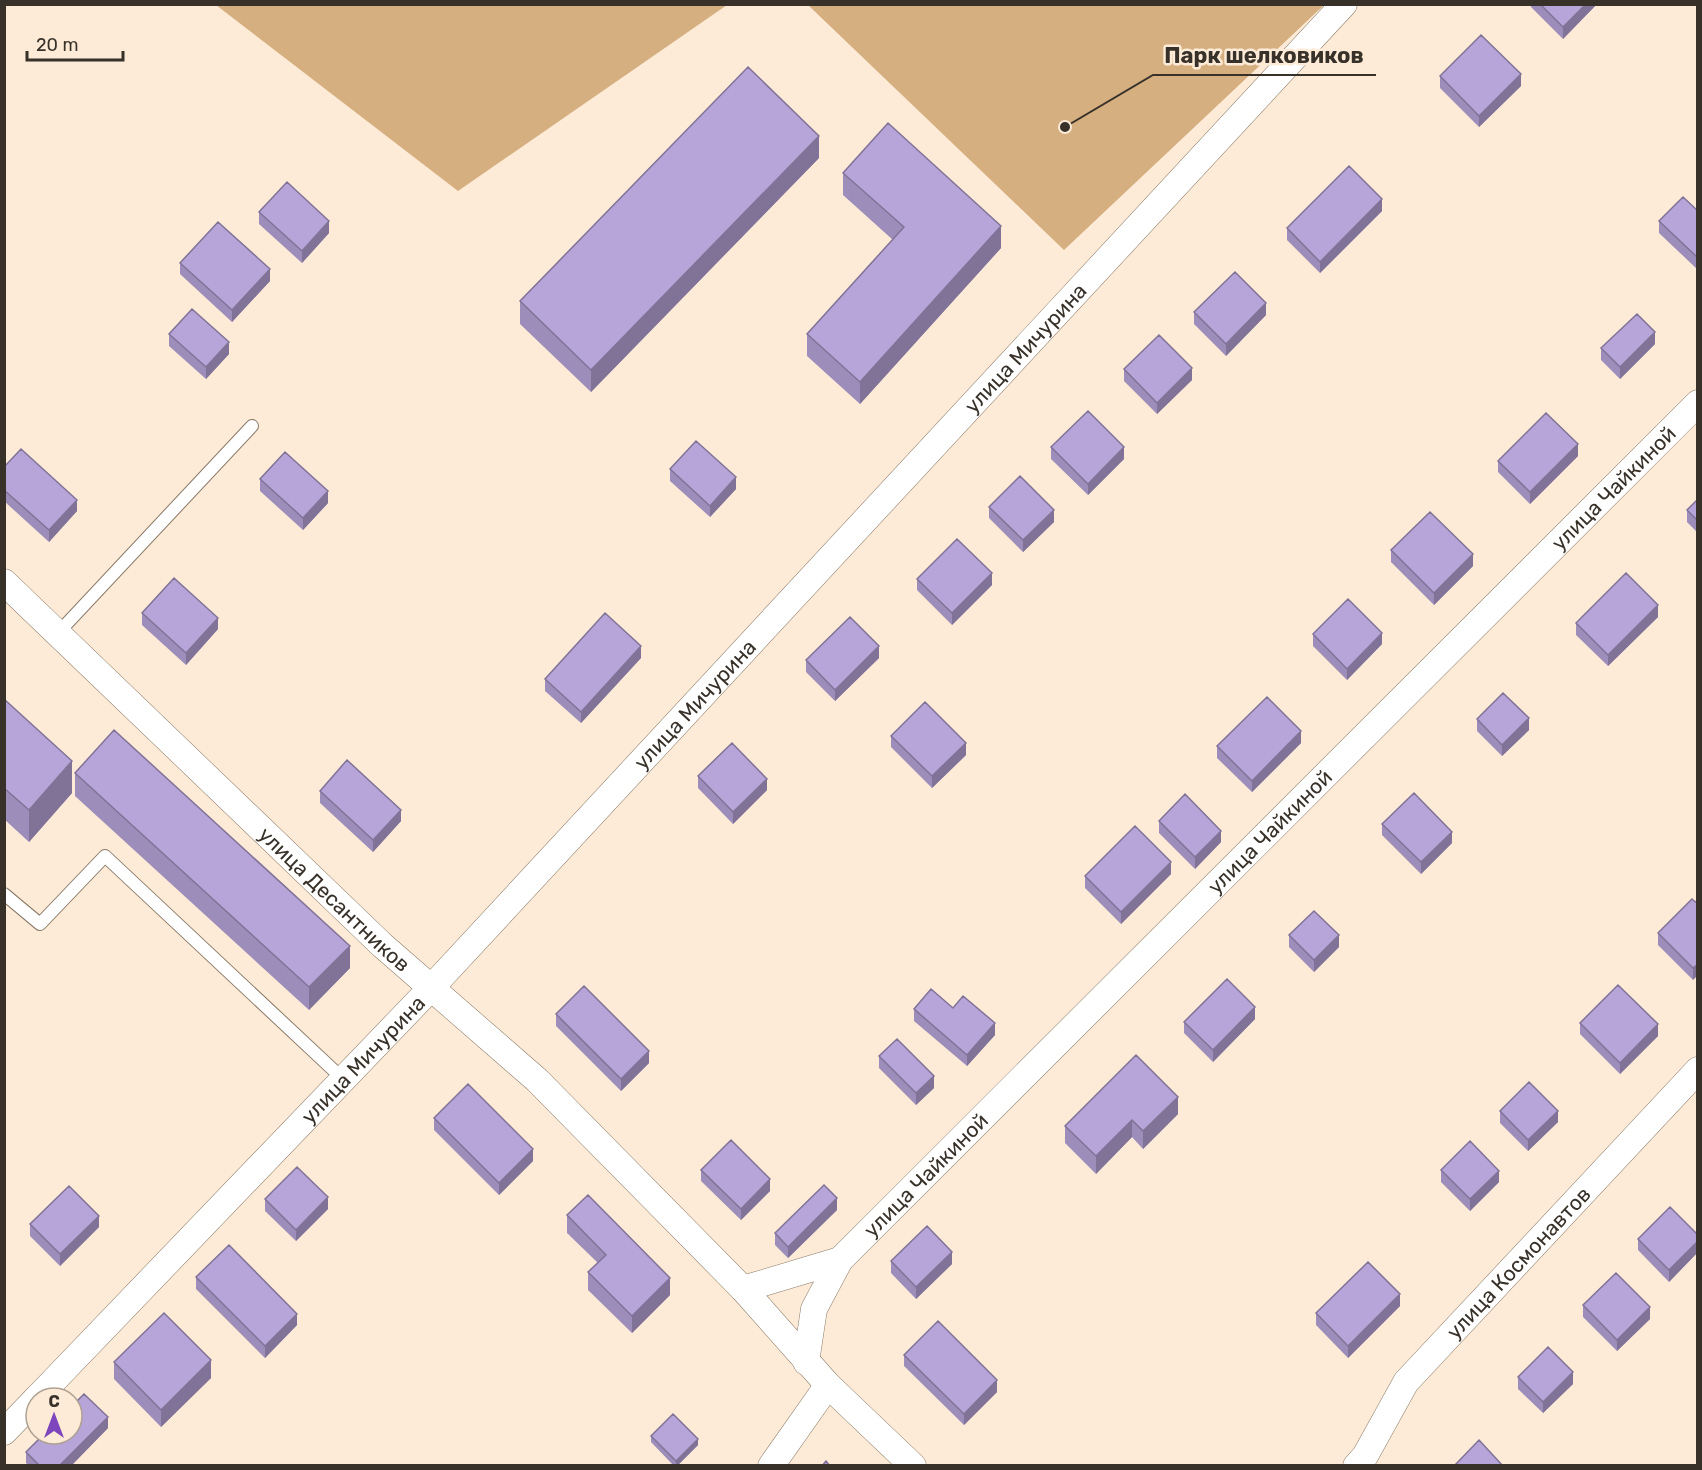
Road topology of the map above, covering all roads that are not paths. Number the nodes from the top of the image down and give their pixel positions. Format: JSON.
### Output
{"nodes":[{"id":1,"x":1344,"y":4,"type":"edge"},
{"id":2,"x":1698,"y":403,"type":"edge"},
{"id":3,"x":252,"y":426,"type":"dead end"},
{"id":4,"x":4,"y":582,"type":"edge"},
{"id":5,"x":58,"y":633,"type":"junction"},
{"id":6,"x":4,"y":894,"type":"edge"},
{"id":7,"x":430,"y":989,"type":"junction"},
{"id":8,"x":1698,"y":1070,"type":"edge"},
{"id":9,"x":343,"y":1079,"type":"junction"},
{"id":10,"x":840,"y":1260,"type":"junction"},
{"id":11,"x":743,"y":1289,"type":"junction"},
{"id":12,"x":806,"y":1362,"type":"junction"},
{"id":13,"x":828,"y":1385,"type":"junction"},
{"id":14,"x":48,"y":1386,"type":"edge"},
{"id":15,"x":24,"y":1411,"type":"edge"},
{"id":16,"x":4,"y":1432,"type":"edge"},
{"id":17,"x":771,"y":1466,"type":"edge"},
{"id":18,"x":913,"y":1466,"type":"edge"},
{"id":19,"x":1356,"y":1466,"type":"edge"}],
"edges":[{"from":1,"to":7,"type":"street","name":"улица Мичурина"},
{"from":2,"to":10,"type":"street","name":"улица Чайкиной"},
{"from":3,"to":5,"type":"lane"},
{"from":4,"to":5,"type":"street","name":"улица Десантников"},
{"from":5,"to":7,"type":"street","name":"улица Десантников"},
{"from":6,"to":9,"type":"lane"},
{"from":7,"to":9,"type":"street","name":"улица Мичурина"},
{"from":7,"to":11,"type":"street","name":"улица Десантников"},
{"from":8,"to":19,"type":"street","name":"улица Космонавтов"},
{"from":9,"to":14,"type":"street","name":"улица Мичурина"},
{"from":10,"to":11,"type":"street","name":"улица Чайкиной"},
{"from":10,"to":12,"type":"street","name":"улица Чайкиной"},
{"from":11,"to":12,"type":"street","name":"улица Десантников"},
{"from":12,"to":13,"type":"street","name":"улица Десантников"},
{"from":13,"to":17,"type":"street"},
{"from":13,"to":18,"type":"street"},
{"from":15,"to":16,"type":"street","name":"улица Мичурина"}]}
